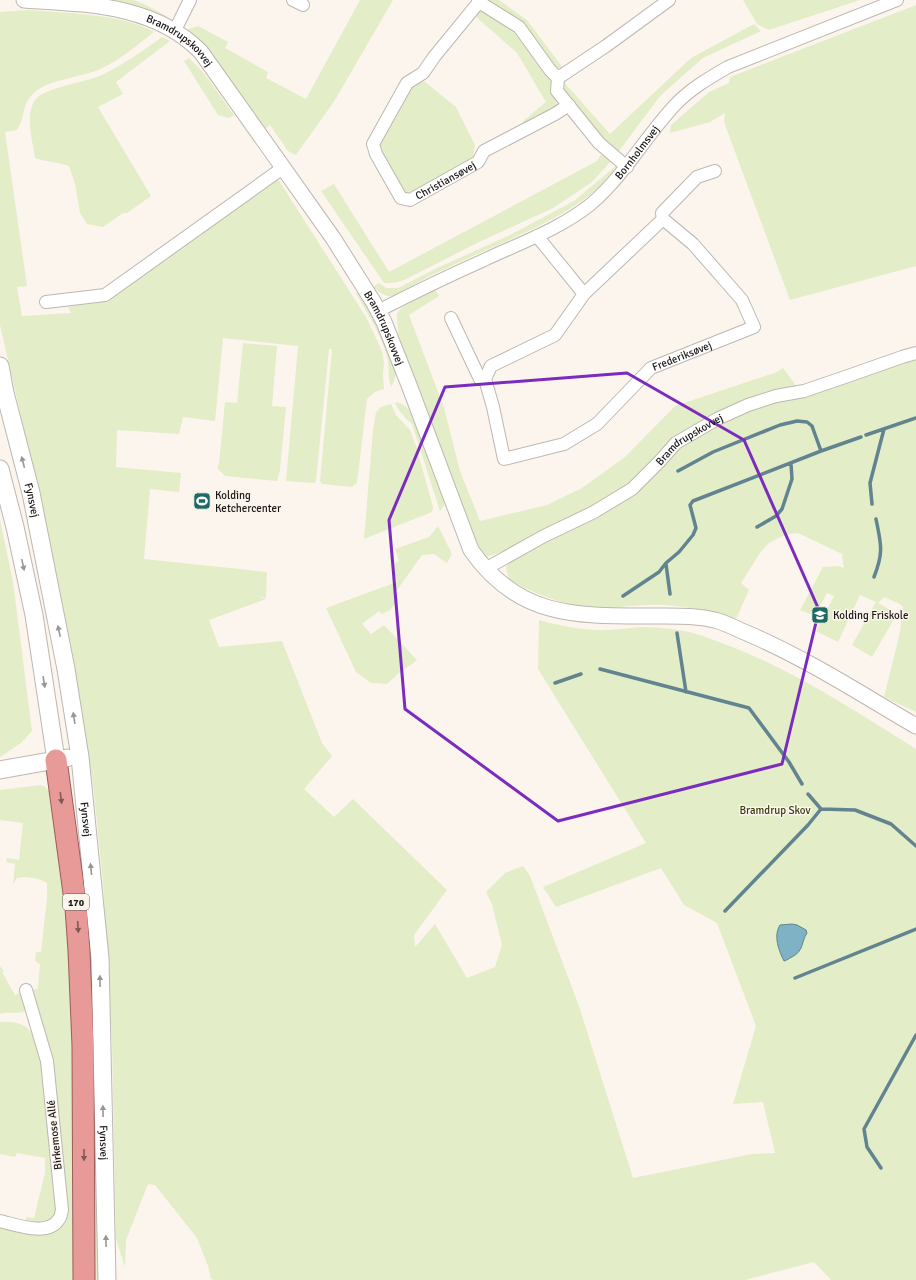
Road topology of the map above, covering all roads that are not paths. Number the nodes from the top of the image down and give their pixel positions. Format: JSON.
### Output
{"nodes":[{"id":1,"x":24,"y":0,"type":"edge"},
{"id":2,"x":190,"y":0,"type":"edge"},
{"id":3,"x":669,"y":0,"type":"edge"},
{"id":4,"x":897,"y":0,"type":"edge"},
{"id":5,"x":478,"y":1,"type":"edge"},
{"id":6,"x":175,"y":30,"type":"junction"},
{"id":7,"x":558,"y":78,"type":"junction"},
{"id":8,"x":569,"y":105,"type":"junction"},
{"id":9,"x":627,"y":167,"type":"junction"},
{"id":10,"x":284,"y":168,"type":"junction"},
{"id":11,"x":715,"y":171,"type":"dead end"},
{"id":12,"x":663,"y":219,"type":"junction"},
{"id":13,"x":537,"y":236,"type":"junction"},
{"id":14,"x":584,"y":294,"type":"junction"},
{"id":15,"x":46,"y":302,"type":"dead end"},
{"id":16,"x":378,"y":311,"type":"junction"},
{"id":17,"x":452,"y":318,"type":"dead end"},
{"id":18,"x":916,"y":353,"type":"edge"},
{"id":19,"x":0,"y":366,"type":"edge"},
{"id":20,"x":485,"y":379,"type":"junction"},
{"id":21,"x":0,"y":469,"type":"edge"},
{"id":22,"x":485,"y":569,"type":"junction"},
{"id":23,"x":916,"y":726,"type":"edge"},
{"id":24,"x":80,"y":757,"type":"junction"},
{"id":25,"x":56,"y":760,"type":"junction"},
{"id":26,"x":0,"y":770,"type":"edge"},
{"id":27,"x":26,"y":990,"type":"dead end"},
{"id":28,"x":0,"y":1221,"type":"edge"},
{"id":29,"x":84,"y":1280,"type":"edge"},
{"id":30,"x":107,"y":1280,"type":"edge"}],
"edges":[{"from":1,"to":6,"type":"street","name":"Bramdrupskovvej"},
{"from":2,"to":6,"type":"street"},
{"from":3,"to":7,"type":"street"},
{"from":4,"to":9,"type":"street","name":"Bornholmsvej"},
{"from":5,"to":7,"type":"street","name":"Christiansøvej"},
{"from":5,"to":8,"type":"street","name":"Christiansøvej"},
{"from":6,"to":10,"type":"street","name":"Bramdrupskovvej"},
{"from":7,"to":8,"type":"street"},
{"from":8,"to":9,"type":"street"},
{"from":9,"to":13,"type":"street","name":"Bornholmsvej"},
{"from":10,"to":15,"type":"street"},
{"from":10,"to":16,"type":"street","name":"Bramdrupskovvej"},
{"from":11,"to":12,"type":"street"},
{"from":12,"to":14,"type":"street"},
{"from":12,"to":20,"type":"street","name":"Frederiksøvej"},
{"from":13,"to":14,"type":"street"},
{"from":13,"to":16,"type":"street","name":"Bornholmsvej"},
{"from":14,"to":20,"type":"street"},
{"from":16,"to":22,"type":"street","name":"Bramdrupskovvej"},
{"from":17,"to":20,"type":"street","name":"Frederiksøvej"},
{"from":18,"to":22,"type":"street","name":"Bramdrupskovvej"},
{"from":24,"to":19,"type":"main road","name":"Fynsvej","number":"170","one_way":true},
{"from":21,"to":25,"type":"main road","name":"Fynsvej","number":"170","one_way":true},
{"from":22,"to":23,"type":"street","name":"Bramdrupskovvej"},
{"from":24,"to":25,"type":"main road"},
{"from":30,"to":24,"type":"main road","name":"Fynsvej","number":"170","one_way":true},
{"from":25,"to":26,"type":"main road"},
{"from":25,"to":29,"type":"highway","name":"Fynsvej","number":"170","one_way":true},
{"from":27,"to":28,"type":"street","name":"Birkemose Allé"}]}
